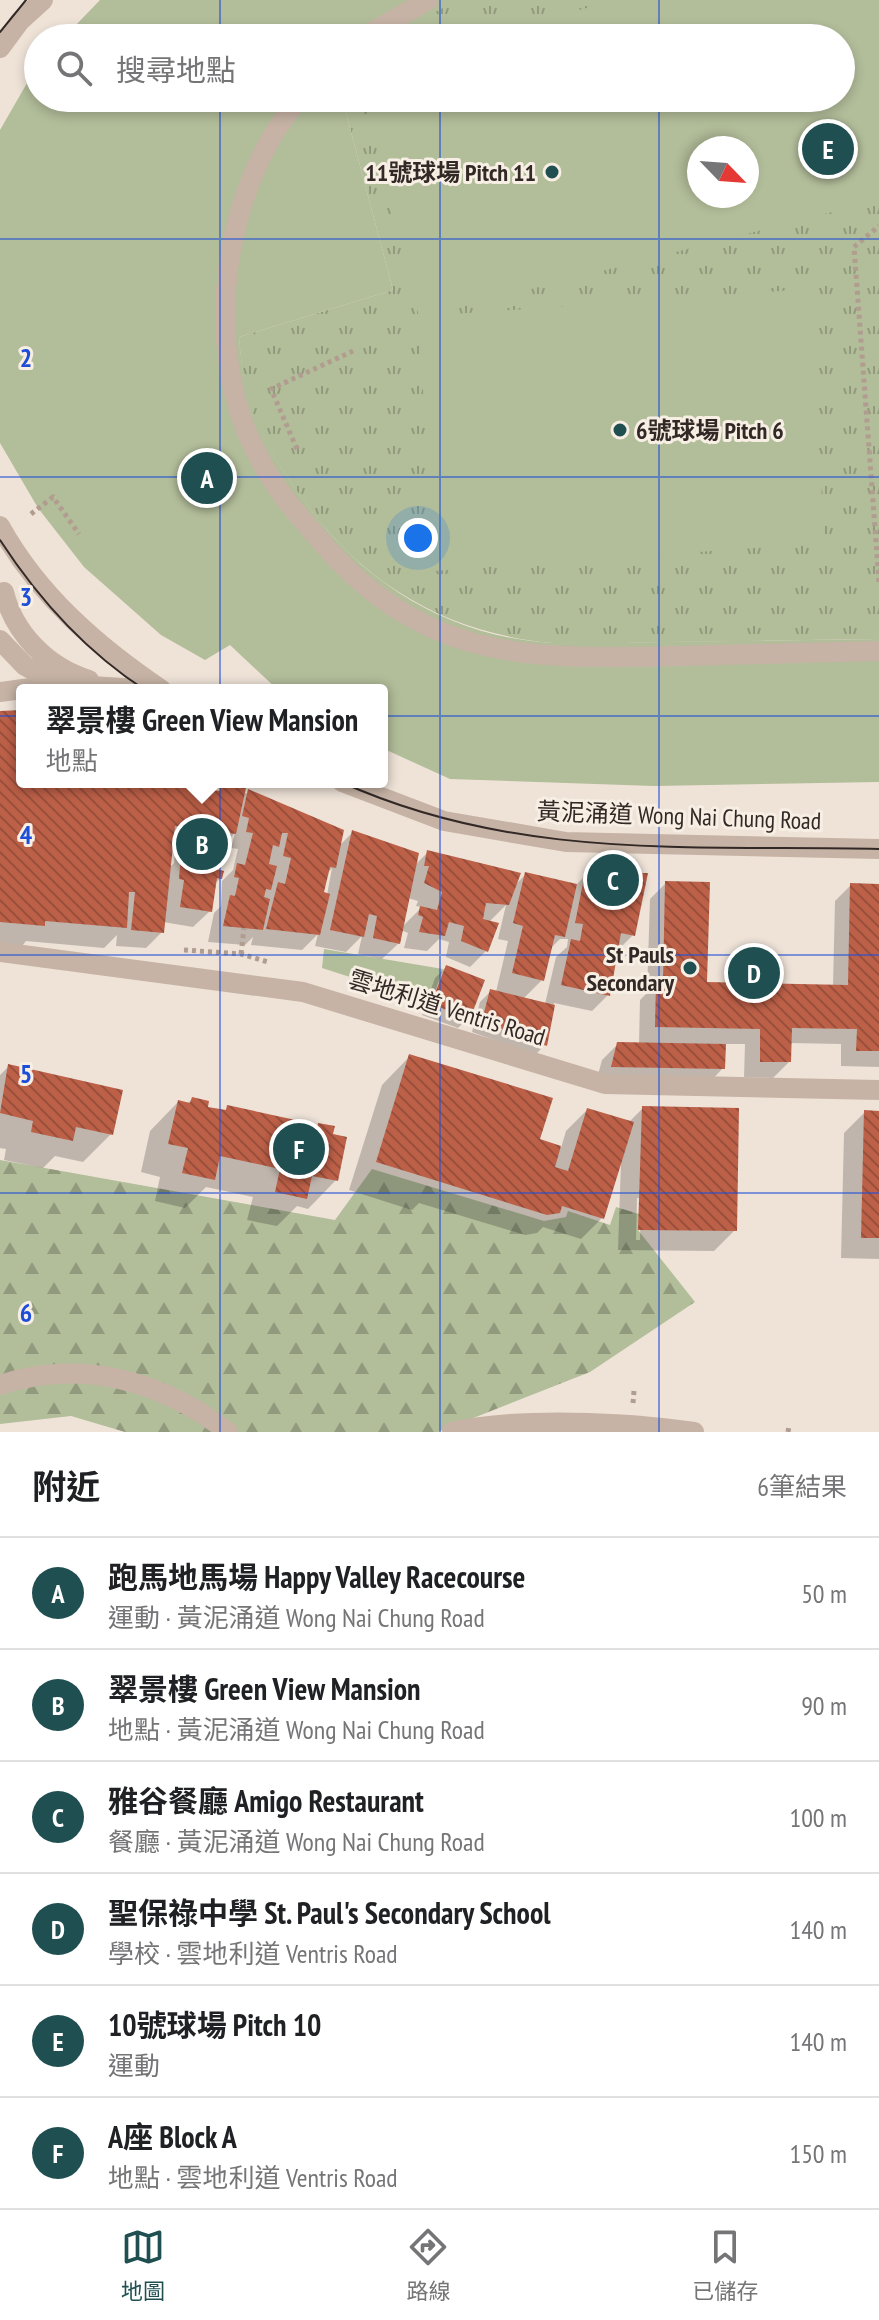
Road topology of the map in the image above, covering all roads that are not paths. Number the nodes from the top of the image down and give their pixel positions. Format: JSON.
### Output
{"nodes":[{"id":1,"x":15,"y":0,"type":"edge"},
{"id":2,"x":43,"y":0,"type":"edge"},
{"id":3,"x":428,"y":0,"type":"edge"},
{"id":4,"x":20,"y":21,"type":"junction"},
{"id":5,"x":386,"y":24,"type":"edge"},
{"id":6,"x":0,"y":48,"type":"edge"},
{"id":7,"x":291,"y":112,"type":"edge"},
{"id":8,"x":0,"y":526,"type":"edge"},
{"id":9,"x":14,"y":551,"type":"junction"},
{"id":10,"x":2,"y":595,"type":"edge"},
{"id":11,"x":0,"y":640,"type":"edge"},
{"id":12,"x":879,"y":651,"type":"edge"},
{"id":13,"x":59,"y":684,"type":"edge"},
{"id":14,"x":101,"y":684,"type":"edge"},
{"id":15,"x":153,"y":684,"type":"edge"},
{"id":16,"x":358,"y":788,"type":"edge"},
{"id":17,"x":879,"y":849,"type":"edge"},
{"id":18,"x":0,"y":952,"type":"edge"},
{"id":19,"x":879,"y":1090,"type":"edge"},
{"id":20,"x":0,"y":1385,"type":"edge"},
{"id":21,"x":228,"y":1432,"type":"edge"},
{"id":22,"x":452,"y":1432,"type":"edge"},
{"id":23,"x":694,"y":1432,"type":"edge"}],
"edges":[{"from":1,"to":4,"type":"street"},
{"from":2,"to":4,"type":"street"},
{"from":3,"to":5,"type":"street"},
{"from":4,"to":6,"type":"street"},
{"from":7,"to":12,"type":"street"},
{"from":8,"to":9,"type":"street"},
{"from":9,"to":10,"type":"street"},
{"from":9,"to":15,"type":"street"},
{"from":10,"to":14,"type":"street"},
{"from":11,"to":13,"type":"street"},
{"from":16,"to":17,"type":"street","name":"黃泥涌道 Wong Nai Chung Road"},
{"from":18,"to":19,"type":"street","name":"雲地利道 Ventris Road"},
{"from":20,"to":21,"type":"street"},
{"from":22,"to":23,"type":"street"}]}
